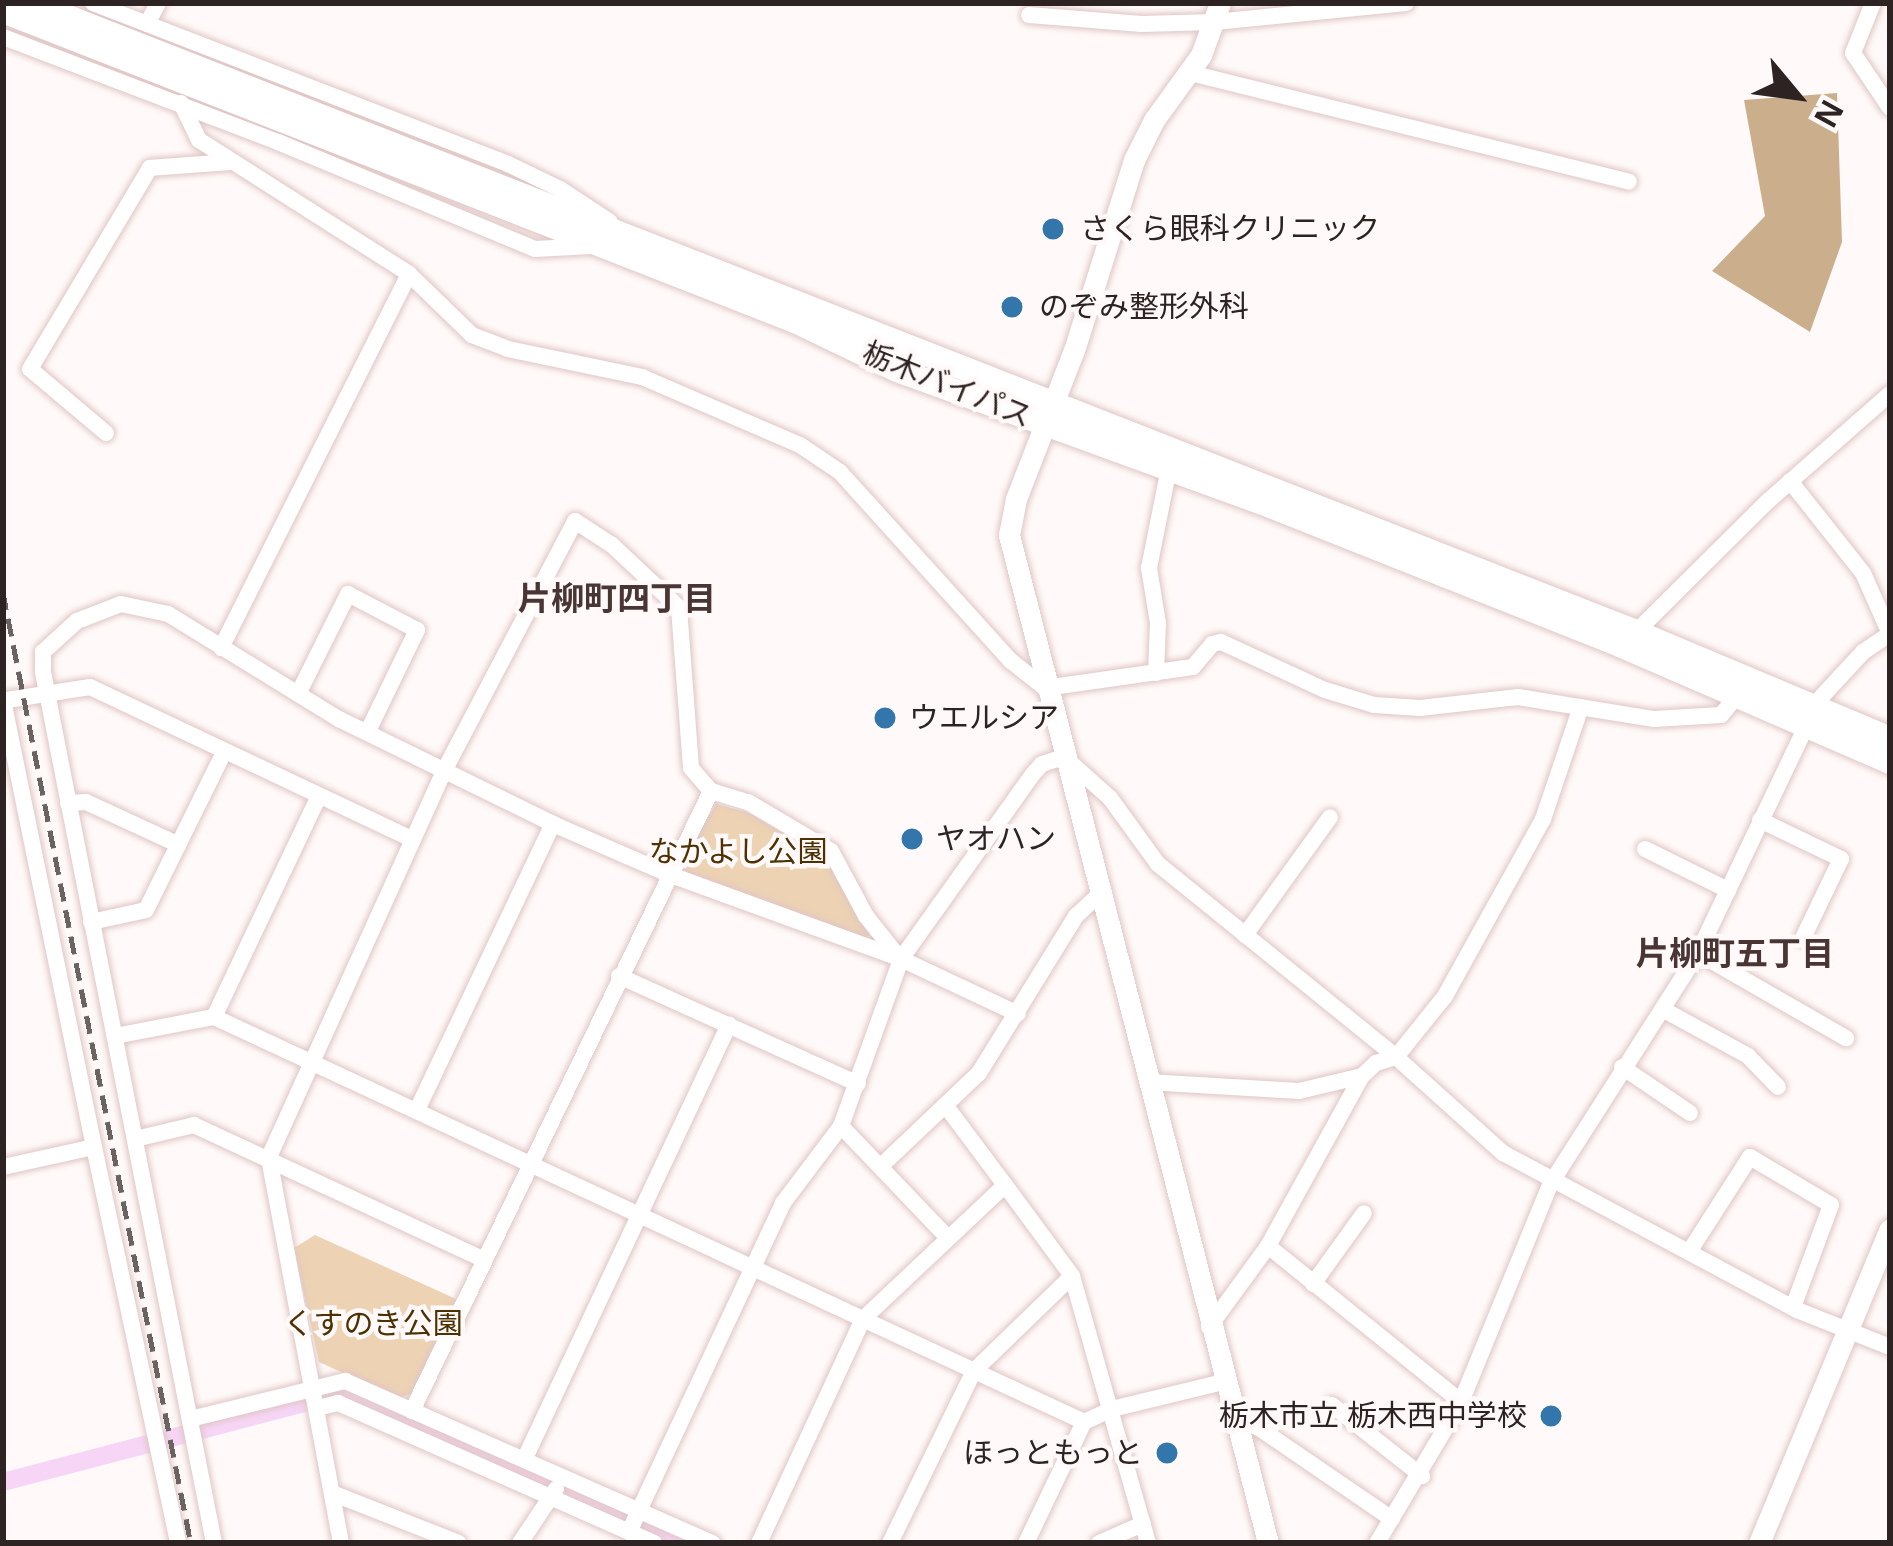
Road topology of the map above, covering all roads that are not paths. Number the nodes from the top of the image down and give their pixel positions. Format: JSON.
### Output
{"nodes":[{"id":1,"x":32,"y":3,"type":"edge"},
{"id":2,"x":93,"y":3,"type":"edge"},
{"id":3,"x":158,"y":3,"type":"edge"},
{"id":4,"x":1406,"y":3,"type":"edge"},
{"id":5,"x":1873,"y":3,"type":"edge"},
{"id":6,"x":3,"y":11,"type":"edge"},
{"id":7,"x":1218,"y":12,"type":"edge"},
{"id":8,"x":1029,"y":15,"type":"dead end"},
{"id":9,"x":148,"y":24,"type":"junction"},
{"id":10,"x":3,"y":37,"type":"edge"},
{"id":11,"x":1190,"y":73,"type":"junction"},
{"id":12,"x":181,"y":104,"type":"junction"},
{"id":13,"x":1890,"y":108,"type":"edge"},
{"id":14,"x":290,"y":114,"type":"junction"},
{"id":15,"x":229,"y":162,"type":"junction"},
{"id":16,"x":1629,"y":182,"type":"dead end"},
{"id":17,"x":636,"y":239,"type":"junction"},
{"id":18,"x":600,"y":246,"type":"junction"},
{"id":19,"x":409,"y":274,"type":"junction"},
{"id":20,"x":1887,"y":401,"type":"edge"},
{"id":21,"x":1051,"y":414,"type":"junction"},
{"id":22,"x":106,"y":433,"type":"dead end"},
{"id":23,"x":1169,"y":468,"type":"junction"},
{"id":24,"x":1790,"y":482,"type":"junction"},
{"id":25,"x":1636,"y":632,"type":"junction"},
{"id":26,"x":1890,"y":634,"type":"edge"},
{"id":27,"x":221,"y":648,"type":"junction"},
{"id":28,"x":1156,"y":673,"type":"junction"},
{"id":29,"x":1045,"y":688,"type":"junction"},
{"id":30,"x":47,"y":694,"type":"junction"},
{"id":31,"x":298,"y":694,"type":"junction"},
{"id":32,"x":1738,"y":695,"type":"junction"},
{"id":33,"x":5,"y":700,"type":"edge"},
{"id":34,"x":1581,"y":707,"type":"junction"},
{"id":35,"x":1810,"y":715,"type":"junction"},
{"id":36,"x":368,"y":731,"type":"junction"},
{"id":37,"x":1890,"y":739,"type":"edge"},
{"id":38,"x":224,"y":752,"type":"junction"},
{"id":39,"x":1064,"y":757,"type":"junction"},
{"id":40,"x":1890,"y":762,"type":"edge"},
{"id":41,"x":446,"y":769,"type":"junction"},
{"id":42,"x":711,"y":791,"type":"junction"},
{"id":43,"x":318,"y":798,"type":"junction"},
{"id":44,"x":68,"y":803,"type":"junction"},
{"id":45,"x":1330,"y":817,"type":"dead end"},
{"id":46,"x":1760,"y":820,"type":"junction"},
{"id":47,"x":553,"y":824,"type":"junction"},
{"id":48,"x":413,"y":840,"type":"junction"},
{"id":49,"x":179,"y":845,"type":"junction"},
{"id":50,"x":1645,"y":849,"type":"dead end"},
{"id":51,"x":668,"y":874,"type":"junction"},
{"id":52,"x":1728,"y":890,"type":"junction"},
{"id":53,"x":1100,"y":894,"type":"junction"},
{"id":54,"x":91,"y":922,"type":"junction"},
{"id":55,"x":1245,"y":935,"type":"junction"},
{"id":56,"x":1803,"y":938,"type":"dead end"},
{"id":57,"x":1698,"y":953,"type":"junction"},
{"id":58,"x":901,"y":958,"type":"junction"},
{"id":59,"x":620,"y":976,"type":"junction"},
{"id":60,"x":1664,"y":1010,"type":"junction"},
{"id":61,"x":1018,"y":1014,"type":"junction"},
{"id":62,"x":214,"y":1017,"type":"junction"},
{"id":63,"x":729,"y":1025,"type":"junction"},
{"id":64,"x":115,"y":1036,"type":"junction"},
{"id":65,"x":1846,"y":1038,"type":"dead end"},
{"id":66,"x":1396,"y":1057,"type":"junction"},
{"id":67,"x":314,"y":1061,"type":"junction"},
{"id":68,"x":1622,"y":1067,"type":"junction"},
{"id":69,"x":1362,"y":1076,"type":"junction"},
{"id":70,"x":1148,"y":1082,"type":"junction"},
{"id":71,"x":858,"y":1084,"type":"junction"},
{"id":72,"x":1778,"y":1087,"type":"dead end"},
{"id":73,"x":946,"y":1106,"type":"junction"},
{"id":74,"x":417,"y":1110,"type":"junction"},
{"id":75,"x":1690,"y":1113,"type":"dead end"},
{"id":76,"x":841,"y":1126,"type":"junction"},
{"id":77,"x":135,"y":1139,"type":"junction"},
{"id":78,"x":94,"y":1148,"type":"junction"},
{"id":79,"x":269,"y":1157,"type":"junction"},
{"id":80,"x":528,"y":1162,"type":"junction"},
{"id":81,"x":881,"y":1166,"type":"junction"},
{"id":82,"x":3,"y":1167,"type":"edge"},
{"id":83,"x":1551,"y":1183,"type":"junction"},
{"id":84,"x":1005,"y":1185,"type":"junction"},
{"id":85,"x":1364,"y":1213,"type":"dead end"},
{"id":86,"x":640,"y":1215,"type":"junction"},
{"id":87,"x":1890,"y":1229,"type":"edge"},
{"id":88,"x":948,"y":1238,"type":"junction"},
{"id":89,"x":1268,"y":1246,"type":"junction"},
{"id":90,"x":1689,"y":1252,"type":"junction"},
{"id":91,"x":483,"y":1259,"type":"junction"},
{"id":92,"x":752,"y":1268,"type":"junction"},
{"id":93,"x":1072,"y":1276,"type":"junction"},
{"id":94,"x":1313,"y":1284,"type":"junction"},
{"id":95,"x":1793,"y":1307,"type":"junction"},
{"id":96,"x":863,"y":1319,"type":"junction"},
{"id":97,"x":1209,"y":1327,"type":"junction"},
{"id":98,"x":1849,"y":1329,"type":"junction"},
{"id":99,"x":1890,"y":1347,"type":"edge"},
{"id":100,"x":974,"y":1371,"type":"junction"},
{"id":101,"x":1224,"y":1382,"type":"junction"},
{"id":102,"x":314,"y":1400,"type":"junction"},
{"id":103,"x":1461,"y":1402,"type":"junction"},
{"id":104,"x":1333,"y":1405,"type":"dead end"},
{"id":105,"x":1112,"y":1409,"type":"junction"},
{"id":106,"x":412,"y":1411,"type":"junction"},
{"id":107,"x":1233,"y":1418,"type":"junction"},
{"id":108,"x":190,"y":1419,"type":"junction"},
{"id":109,"x":1084,"y":1422,"type":"junction"},
{"id":110,"x":525,"y":1458,"type":"junction"},
{"id":111,"x":1422,"y":1475,"type":"junction"},
{"id":112,"x":562,"y":1477,"type":"junction"},
{"id":113,"x":332,"y":1493,"type":"junction"},
{"id":114,"x":551,"y":1498,"type":"junction"},
{"id":115,"x":639,"y":1510,"type":"junction"},
{"id":116,"x":1392,"y":1519,"type":"junction"},
{"id":117,"x":629,"y":1532,"type":"junction"},
{"id":118,"x":1145,"y":1534,"type":"edge"},
{"id":119,"x":178,"y":1543,"type":"edge"},
{"id":120,"x":214,"y":1543,"type":"edge"},
{"id":121,"x":341,"y":1543,"type":"edge"},
{"id":122,"x":459,"y":1543,"type":"edge"},
{"id":123,"x":520,"y":1543,"type":"edge"},
{"id":124,"x":654,"y":1543,"type":"edge"},
{"id":125,"x":713,"y":1543,"type":"edge"},
{"id":126,"x":759,"y":1543,"type":"edge"},
{"id":127,"x":890,"y":1543,"type":"edge"},
{"id":128,"x":1026,"y":1543,"type":"edge"},
{"id":129,"x":1099,"y":1543,"type":"edge"},
{"id":130,"x":1268,"y":1543,"type":"edge"},
{"id":131,"x":1377,"y":1543,"type":"edge"},
{"id":132,"x":1759,"y":1543,"type":"edge"}],
"edges":[{"from":1,"to":14,"type":"main road","name":"栃木バイパス"},
{"from":2,"to":9,"type":"street"},
{"from":3,"to":9,"type":"street"},
{"from":4,"to":7,"type":"street"},
{"from":5,"to":13,"type":"street"},
{"from":6,"to":14,"type":"main road","name":"栃木バイパス"},
{"from":7,"to":8,"type":"street"},
{"from":7,"to":11,"type":"street"},
{"from":9,"to":17,"type":"street"},
{"from":10,"to":12,"type":"street"},
{"from":11,"to":16,"type":"street"},
{"from":11,"to":21,"type":"street"},
{"from":12,"to":15,"type":"street"},
{"from":12,"to":18,"type":"street"},
{"from":14,"to":17,"type":"main road","name":"栃木バイパス"},
{"from":14,"to":18,"type":"main road","name":"栃木バイパス"},
{"from":15,"to":19,"type":"street"},
{"from":15,"to":22,"type":"street"},
{"from":17,"to":21,"type":"main road","name":"栃木バイパス"},
{"from":18,"to":21,"type":"main road","name":"栃木バイパス"},
{"from":19,"to":27,"type":"street"},
{"from":19,"to":29,"type":"street"},
{"from":20,"to":24,"type":"street"},
{"from":21,"to":23,"type":"main road","name":"栃木バイパス"},
{"from":21,"to":25,"type":"main road","name":"栃木バイパス"},
{"from":21,"to":29,"type":"street"},
{"from":23,"to":28,"type":"street"},
{"from":23,"to":32,"type":"main road","name":"栃木バイパス"},
{"from":24,"to":25,"type":"street"},
{"from":24,"to":26,"type":"street"},
{"from":25,"to":35,"type":"main road","name":"栃木バイパス"},
{"from":26,"to":35,"type":"street"},
{"from":27,"to":30,"type":"street"},
{"from":27,"to":31,"type":"street"},
{"from":28,"to":29,"type":"street"},
{"from":28,"to":34,"type":"street"},
{"from":29,"to":39,"type":"street"},
{"from":30,"to":33,"type":"street"},
{"from":30,"to":38,"type":"street"},
{"from":30,"to":44,"type":"street"},
{"from":31,"to":36,"type":"street"},
{"from":31,"to":36,"type":"street"},
{"from":32,"to":34,"type":"street"},
{"from":32,"to":35,"type":"main road","name":"栃木バイパス"},
{"from":33,"to":78,"type":"street"},
{"from":34,"to":66,"type":"street"},
{"from":35,"to":37,"type":"main road","name":"栃木バイパス"},
{"from":35,"to":40,"type":"main road","name":"栃木バイパス"},
{"from":35,"to":46,"type":"street"},
{"from":36,"to":41,"type":"street"},
{"from":38,"to":43,"type":"street"},
{"from":38,"to":49,"type":"street"},
{"from":39,"to":53,"type":"street"},
{"from":39,"to":55,"type":"street"},
{"from":39,"to":58,"type":"street"},
{"from":41,"to":42,"type":"street"},
{"from":41,"to":47,"type":"street"},
{"from":41,"to":48,"type":"street"},
{"from":42,"to":51,"type":"street"},
{"from":42,"to":58,"type":"street"},
{"from":43,"to":48,"type":"street"},
{"from":43,"to":62,"type":"street"},
{"from":44,"to":49,"type":"street"},
{"from":44,"to":54,"type":"street"},
{"from":45,"to":55,"type":"street"},
{"from":46,"to":52,"type":"street"},
{"from":46,"to":56,"type":"street"},
{"from":47,"to":51,"type":"street"},
{"from":47,"to":74,"type":"street"},
{"from":48,"to":67,"type":"street"},
{"from":49,"to":54,"type":"street"},
{"from":50,"to":52,"type":"street"},
{"from":51,"to":58,"type":"street"},
{"from":51,"to":59,"type":"street"},
{"from":52,"to":57,"type":"street"},
{"from":53,"to":61,"type":"street"},
{"from":53,"to":70,"type":"street"},
{"from":54,"to":64,"type":"street"},
{"from":55,"to":66,"type":"street"},
{"from":57,"to":60,"type":"street"},
{"from":57,"to":65,"type":"street"},
{"from":58,"to":61,"type":"street"},
{"from":58,"to":71,"type":"street"},
{"from":59,"to":63,"type":"street"},
{"from":59,"to":80,"type":"street"},
{"from":60,"to":68,"type":"street"},
{"from":60,"to":72,"type":"street"},
{"from":61,"to":73,"type":"street"},
{"from":62,"to":64,"type":"street"},
{"from":62,"to":67,"type":"street"},
{"from":63,"to":71,"type":"street"},
{"from":63,"to":86,"type":"street"},
{"from":64,"to":77,"type":"street"},
{"from":66,"to":69,"type":"street"},
{"from":66,"to":83,"type":"street"},
{"from":67,"to":74,"type":"street"},
{"from":67,"to":79,"type":"street"},
{"from":68,"to":75,"type":"street"},
{"from":68,"to":83,"type":"street"},
{"from":69,"to":70,"type":"street"},
{"from":69,"to":89,"type":"street"},
{"from":70,"to":97,"type":"street"},
{"from":71,"to":76,"type":"street"},
{"from":73,"to":81,"type":"street"},
{"from":73,"to":84,"type":"street"},
{"from":74,"to":80,"type":"street"},
{"from":76,"to":81,"type":"street"},
{"from":76,"to":92,"type":"street"},
{"from":77,"to":79,"type":"street"},
{"from":77,"to":108,"type":"street"},
{"from":78,"to":82,"type":"street"},
{"from":78,"to":119,"type":"street"},
{"from":79,"to":91,"type":"street"},
{"from":79,"to":102,"type":"street"},
{"from":80,"to":86,"type":"street"},
{"from":80,"to":91,"type":"street"},
{"from":81,"to":88,"type":"street"},
{"from":83,"to":90,"type":"street"},
{"from":83,"to":103,"type":"street"},
{"from":84,"to":88,"type":"street"},
{"from":84,"to":93,"type":"street"},
{"from":85,"to":94,"type":"street"},
{"from":86,"to":92,"type":"street"},
{"from":86,"to":110,"type":"street"},
{"from":87,"to":98,"type":"street"},
{"from":88,"to":96,"type":"street"},
{"from":89,"to":94,"type":"street"},
{"from":89,"to":97,"type":"street"},
{"from":90,"to":95,"type":"street"},
{"from":90,"to":95,"type":"street"},
{"from":91,"to":106,"type":"street"},
{"from":92,"to":96,"type":"street"},
{"from":92,"to":115,"type":"street"},
{"from":93,"to":100,"type":"street"},
{"from":93,"to":105,"type":"street"},
{"from":94,"to":103,"type":"street"},
{"from":95,"to":98,"type":"street"},
{"from":96,"to":100,"type":"street"},
{"from":96,"to":126,"type":"street"},
{"from":97,"to":101,"type":"street"},
{"from":98,"to":99,"type":"street"},
{"from":98,"to":132,"type":"street"},
{"from":100,"to":109,"type":"street"},
{"from":100,"to":127,"type":"street"},
{"from":101,"to":105,"type":"street"},
{"from":101,"to":107,"type":"street"},
{"from":102,"to":106,"type":"street"},
{"from":102,"to":108,"type":"street"},
{"from":102,"to":113,"type":"street"},
{"from":102,"to":114,"type":"street"},
{"from":103,"to":111,"type":"street"},
{"from":104,"to":111,"type":"street"},
{"from":105,"to":109,"type":"street"},
{"from":105,"to":118,"type":"street"},
{"from":106,"to":110,"type":"street"},
{"from":107,"to":116,"type":"street"},
{"from":107,"to":130,"type":"street"},
{"from":108,"to":120,"type":"street"},
{"from":109,"to":128,"type":"street"},
{"from":110,"to":112,"type":"street"},
{"from":111,"to":116,"type":"street"},
{"from":112,"to":114,"type":"street"},
{"from":112,"to":115,"type":"street"},
{"from":113,"to":121,"type":"street"},
{"from":113,"to":122,"type":"street"},
{"from":114,"to":117,"type":"street"},
{"from":114,"to":123,"type":"street"},
{"from":115,"to":117,"type":"street"},
{"from":115,"to":125,"type":"street"},
{"from":116,"to":131,"type":"street"},
{"from":117,"to":124,"type":"street"},
{"from":118,"to":129,"type":"street"}]}
